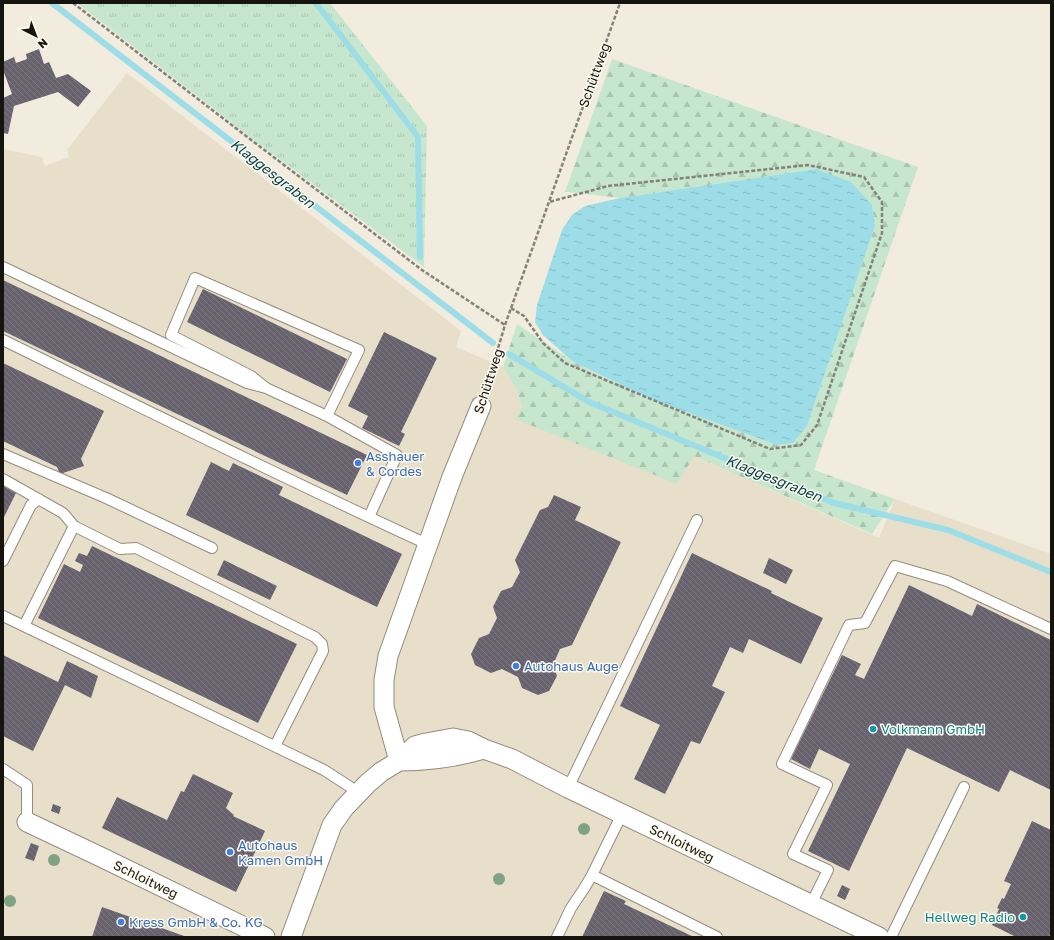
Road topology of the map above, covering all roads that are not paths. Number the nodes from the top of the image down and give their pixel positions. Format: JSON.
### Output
{"nodes":[{"id":1,"x":3,"y":267,"type":"edge"},
{"id":2,"x":3,"y":340,"type":"edge"},
{"id":3,"x":266,"y":388,"type":"junction"},
{"id":4,"x":481,"y":406,"type":"road end"},
{"id":5,"x":327,"y":416,"type":"junction"},
{"id":6,"x":3,"y":454,"type":"edge"},
{"id":7,"x":3,"y":479,"type":"edge"},
{"id":8,"x":39,"y":499,"type":"junction"},
{"id":9,"x":369,"y":517,"type":"junction"},
{"id":10,"x":697,"y":520,"type":"dead end"},
{"id":11,"x":74,"y":526,"type":"junction"},
{"id":12,"x":428,"y":544,"type":"junction"},
{"id":13,"x":212,"y":548,"type":"dead end"},
{"id":14,"x":3,"y":561,"type":"edge"},
{"id":15,"x":3,"y":616,"type":"edge"},
{"id":16,"x":24,"y":626,"type":"junction"},
{"id":17,"x":1051,"y":629,"type":"edge"},
{"id":18,"x":275,"y":746,"type":"junction"},
{"id":19,"x":399,"y":761,"type":"junction"},
{"id":20,"x":3,"y":769,"type":"edge"},
{"id":21,"x":964,"y":787,"type":"dead end"},
{"id":22,"x":568,"y":788,"type":"junction"},
{"id":23,"x":358,"y":792,"type":"junction"},
{"id":24,"x":622,"y":814,"type":"junction"},
{"id":25,"x":27,"y":822,"type":"joint"},
{"id":26,"x":592,"y":875,"type":"junction"},
{"id":27,"x":811,"y":904,"type":"junction"},
{"id":28,"x":265,"y":937,"type":"edge"},
{"id":29,"x":292,"y":937,"type":"edge"},
{"id":30,"x":557,"y":937,"type":"edge"},
{"id":31,"x":717,"y":937,"type":"edge"},
{"id":32,"x":879,"y":937,"type":"edge"},
{"id":33,"x":891,"y":937,"type":"edge"}],
"edges":[{"from":1,"to":3,"type":"lane"},
{"from":2,"to":9,"type":"lane"},
{"from":3,"to":5,"type":"lane"},
{"from":3,"to":5,"type":"lane"},
{"from":4,"to":12,"type":"street","name":"Schüttweg"},
{"from":5,"to":9,"type":"lane"},
{"from":6,"to":13,"type":"lane"},
{"from":7,"to":8,"type":"lane"},
{"from":8,"to":11,"type":"lane"},
{"from":8,"to":14,"type":"lane"},
{"from":9,"to":12,"type":"lane"},
{"from":10,"to":22,"type":"lane"},
{"from":11,"to":16,"type":"lane"},
{"from":11,"to":18,"type":"lane"},
{"from":12,"to":19,"type":"street","name":"Schüttweg"},
{"from":15,"to":16,"type":"lane"},
{"from":16,"to":18,"type":"lane"},
{"from":17,"to":27,"type":"lane"},
{"from":18,"to":23,"type":"lane"},
{"from":19,"to":22,"type":"street","name":"Schloitweg"},
{"from":19,"to":23,"type":"street","name":"Schloitweg"},
{"from":20,"to":25,"type":"lane"},
{"from":21,"to":33,"type":"lane"},
{"from":22,"to":24,"type":"street","name":"Schloitweg"},
{"from":23,"to":29,"type":"street","name":"Schloitweg"},
{"from":24,"to":26,"type":"lane"},
{"from":24,"to":27,"type":"street","name":"Schloitweg"},
{"from":25,"to":28,"type":"street","name":"Schloitweg"},
{"from":26,"to":30,"type":"lane"},
{"from":26,"to":31,"type":"lane"},
{"from":27,"to":32,"type":"street","name":"Schloitweg"}]}
